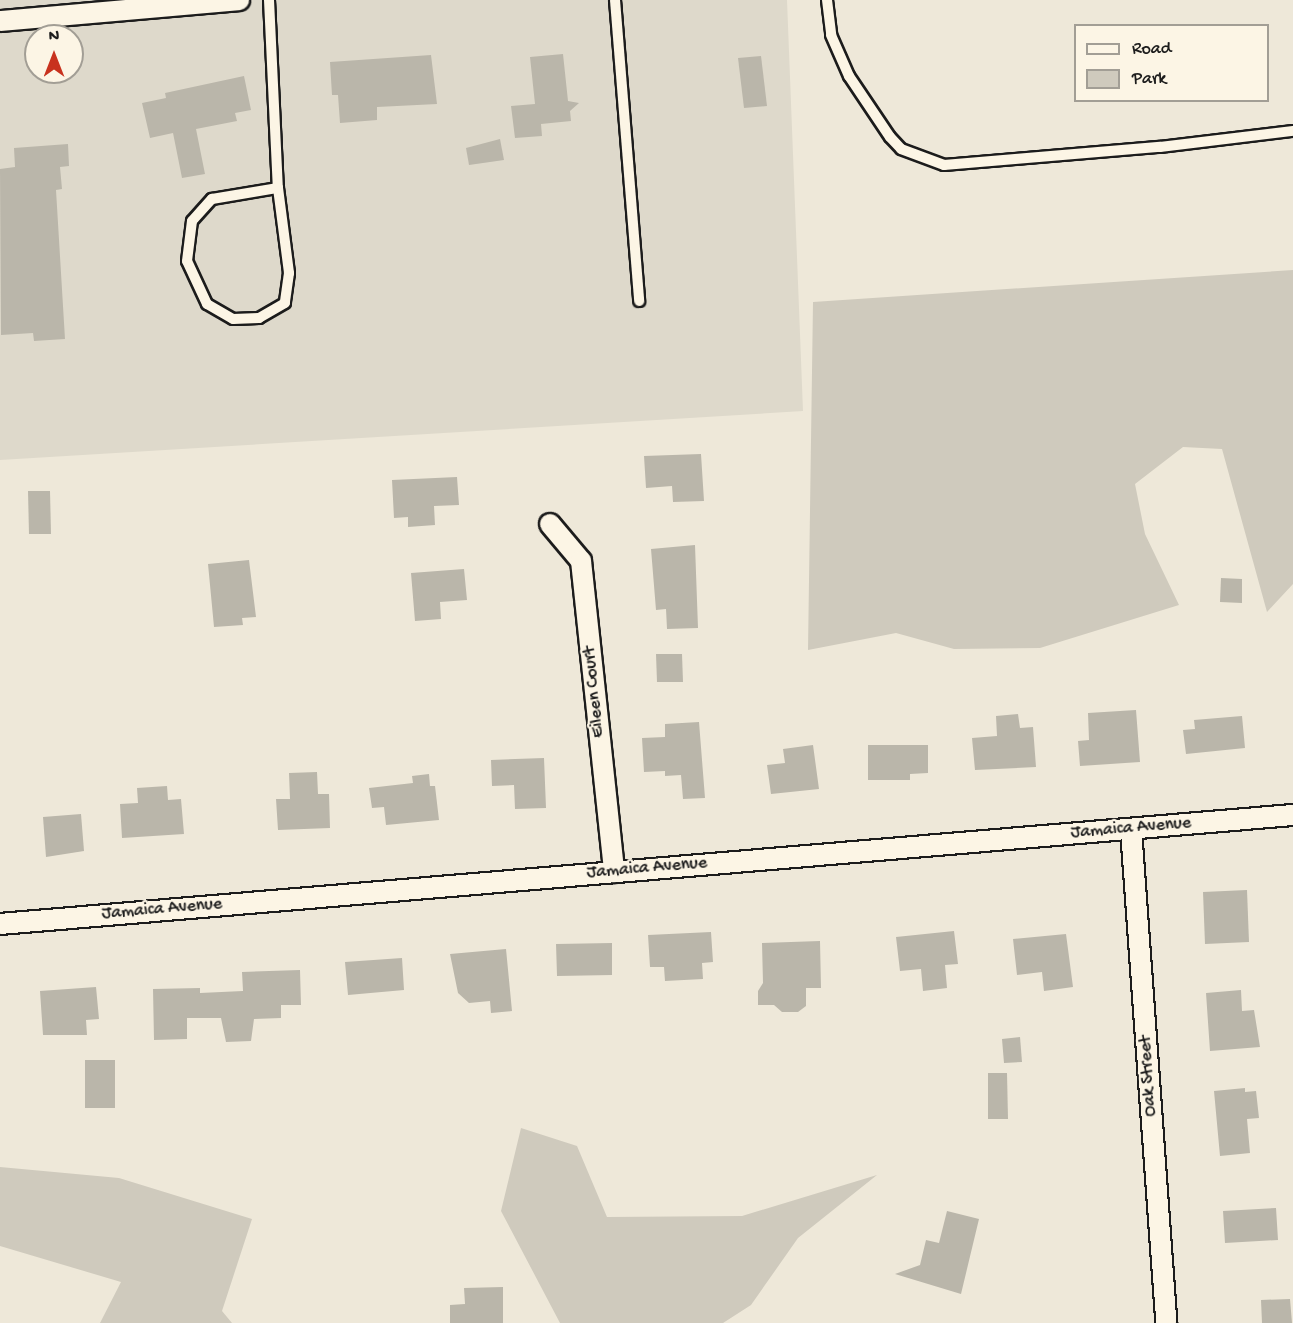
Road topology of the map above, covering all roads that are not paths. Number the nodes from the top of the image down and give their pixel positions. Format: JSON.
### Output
{"nodes":[{"id":1,"x":240,"y":0,"type":"edge"},
{"id":2,"x":269,"y":0,"type":"edge"},
{"id":3,"x":615,"y":0,"type":"edge"},
{"id":4,"x":826,"y":0,"type":"edge"},
{"id":5,"x":0,"y":21,"type":"edge"},
{"id":6,"x":1293,"y":131,"type":"edge"},
{"id":7,"x":278,"y":188,"type":"junction"},
{"id":8,"x":639,"y":301,"type":"dead end"},
{"id":9,"x":550,"y":524,"type":"dead end"},
{"id":10,"x":1293,"y":815,"type":"edge"},
{"id":11,"x":1131,"y":829,"type":"junction"},
{"id":12,"x":614,"y":872,"type":"junction"},
{"id":13,"x":0,"y":924,"type":"edge"},
{"id":14,"x":1166,"y":1323,"type":"edge"}],
"edges":[{"from":1,"to":5,"type":"street"},
{"from":2,"to":7,"type":"lane"},
{"from":3,"to":8,"type":"lane"},
{"from":4,"to":6,"type":"lane"},
{"from":7,"to":7,"type":"lane"},
{"from":9,"to":12,"type":"street","name":"Eileen Court"},
{"from":10,"to":11,"type":"street","name":"Jamaica Avenue"},
{"from":11,"to":12,"type":"street","name":"Jamaica Avenue"},
{"from":11,"to":14,"type":"street","name":"Oak Street"},
{"from":12,"to":13,"type":"street","name":"Jamaica Avenue"}]}
